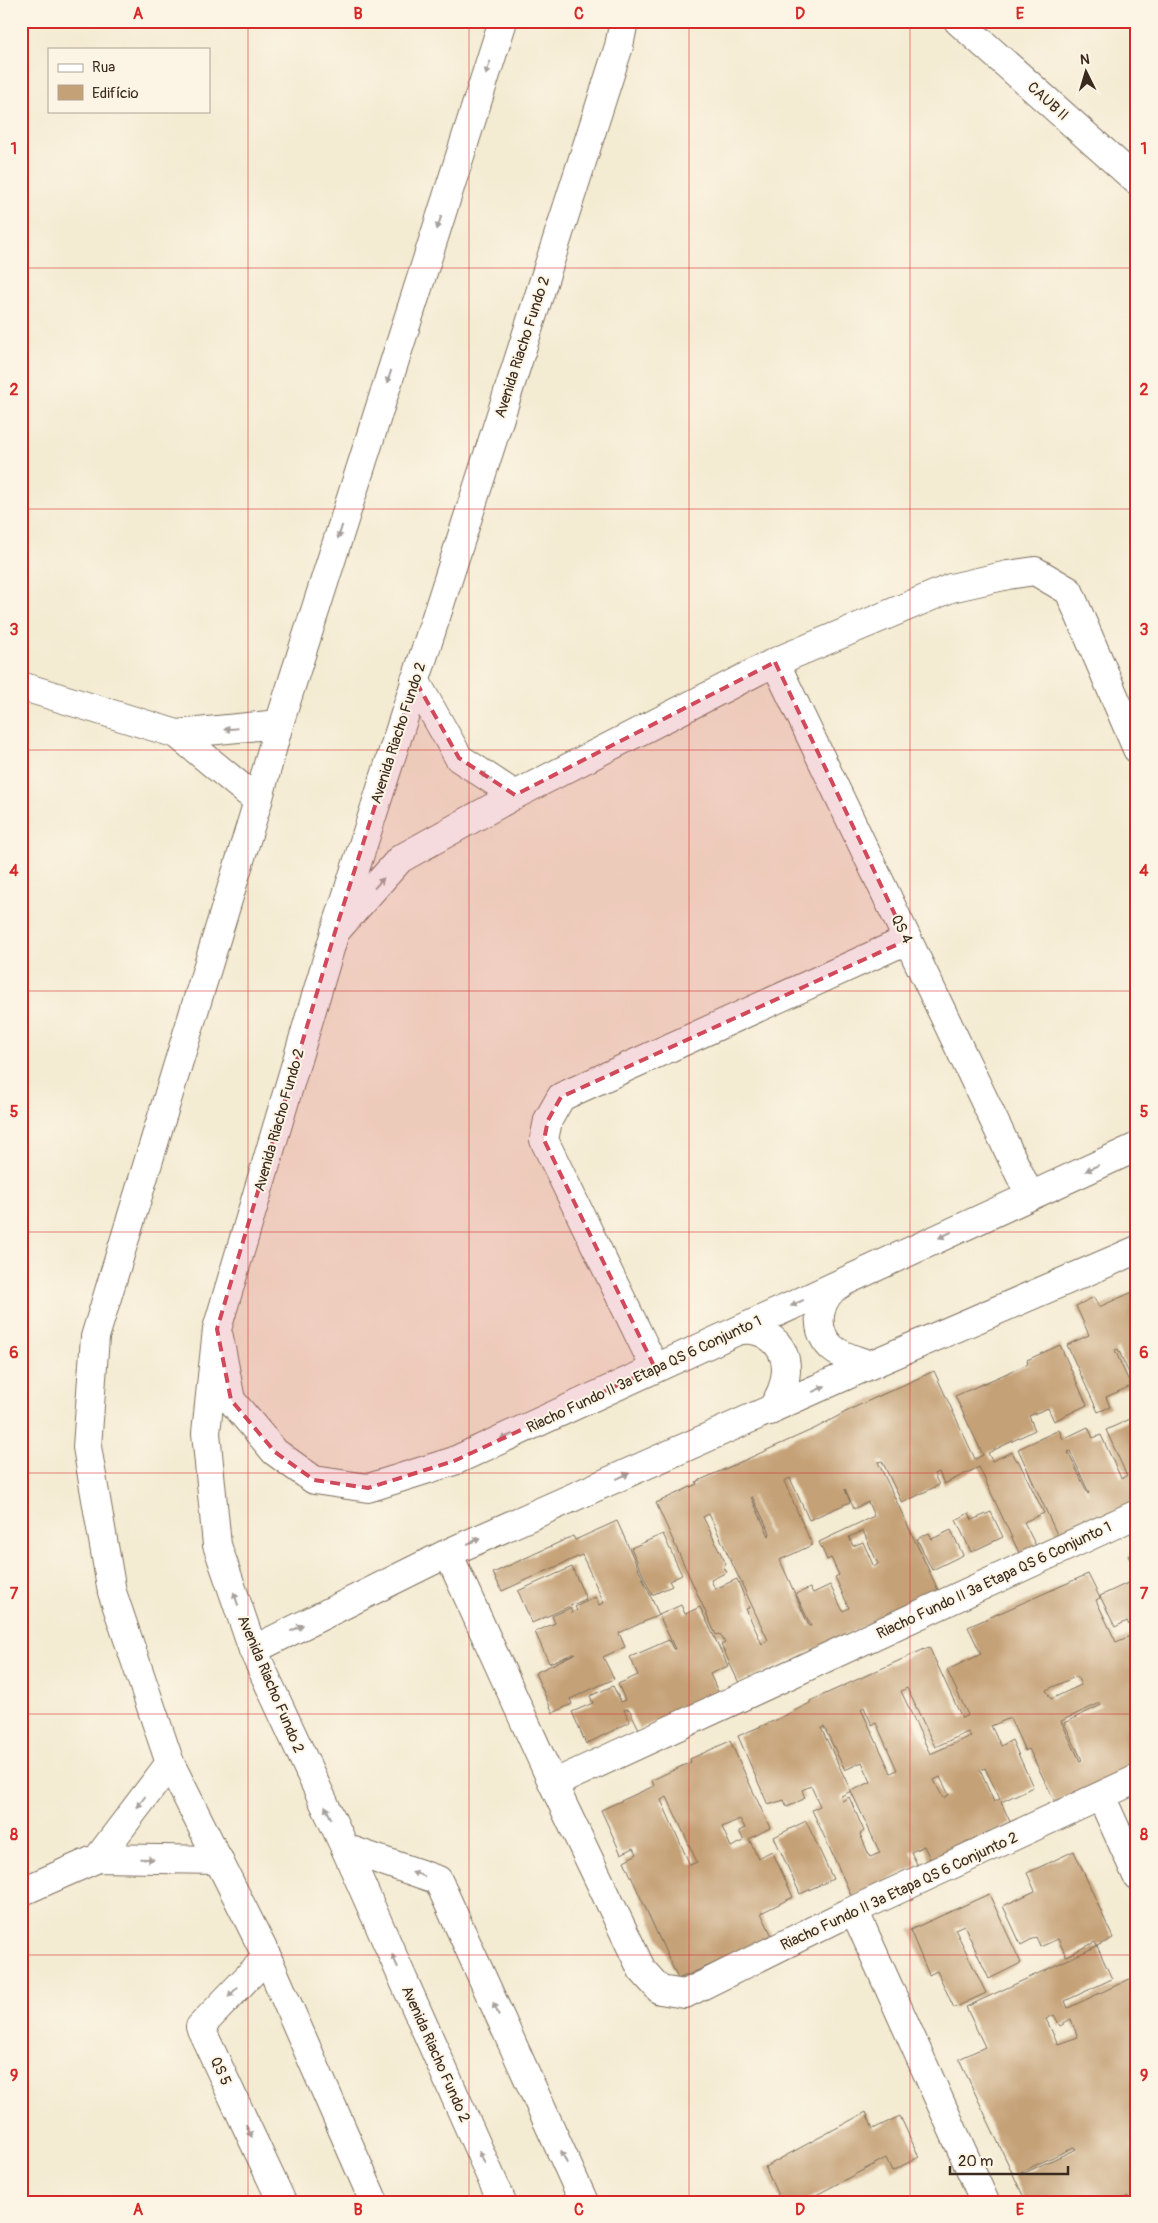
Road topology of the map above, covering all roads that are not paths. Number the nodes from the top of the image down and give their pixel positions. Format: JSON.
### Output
{"nodes":[{"id":1,"x":502,"y":21,"type":"edge"},
{"id":2,"x":624,"y":21,"type":"edge"},
{"id":3,"x":958,"y":21,"type":"edge"},
{"id":4,"x":1137,"y":181,"type":"edge"},
{"id":5,"x":775,"y":662,"type":"junction"},
{"id":6,"x":415,"y":680,"type":"junction"},
{"id":7,"x":21,"y":686,"type":"edge"},
{"id":8,"x":279,"y":724,"type":"junction"},
{"id":9,"x":177,"y":734,"type":"junction"},
{"id":10,"x":1137,"y":748,"type":"edge"},
{"id":11,"x":515,"y":795,"type":"junction"},
{"id":12,"x":258,"y":802,"type":"junction"},
{"id":13,"x":335,"y":932,"type":"junction"},
{"id":14,"x":907,"y":940,"type":"junction"},
{"id":15,"x":1137,"y":1148,"type":"edge"},
{"id":16,"x":1030,"y":1196,"type":"junction"},
{"id":17,"x":1137,"y":1250,"type":"edge"},
{"id":18,"x":846,"y":1281,"type":"junction"},
{"id":19,"x":218,"y":1328,"type":"junction"},
{"id":20,"x":725,"y":1336,"type":"junction"},
{"id":21,"x":870,"y":1365,"type":"junction"},
{"id":22,"x":655,"y":1368,"type":"junction"},
{"id":23,"x":770,"y":1411,"type":"junction"},
{"id":24,"x":1137,"y":1514,"type":"edge"},
{"id":25,"x":448,"y":1553,"type":"junction"},
{"id":26,"x":253,"y":1650,"type":"junction"},
{"id":27,"x":170,"y":1763,"type":"junction"},
{"id":28,"x":1137,"y":1779,"type":"edge"},
{"id":29,"x":553,"y":1784,"type":"junction"},
{"id":30,"x":1101,"y":1796,"type":"junction"},
{"id":31,"x":345,"y":1848,"type":"junction"},
{"id":32,"x":98,"y":1858,"type":"junction"},
{"id":33,"x":219,"y":1860,"type":"junction"},
{"id":34,"x":1137,"y":1876,"type":"edge"},
{"id":35,"x":21,"y":1892,"type":"edge"},
{"id":36,"x":854,"y":1910,"type":"junction"},
{"id":37,"x":267,"y":1957,"type":"junction"},
{"id":38,"x":282,"y":2202,"type":"edge"},
{"id":39,"x":374,"y":2202,"type":"edge"},
{"id":40,"x":502,"y":2202,"type":"edge"},
{"id":41,"x":584,"y":2202,"type":"edge"},
{"id":42,"x":985,"y":2202,"type":"edge"}],
"edges":[{"from":1,"to":8,"type":"street","one_way":true},
{"from":2,"to":6,"type":"street","name":"Avenida Riacho Fundo 2"},
{"from":3,"to":4,"type":"street","name":"CAUB II"},
{"from":5,"to":10,"type":"street"},
{"from":5,"to":11,"type":"street"},
{"from":5,"to":14,"type":"street","name":"QS 4"},
{"from":11,"to":6,"type":"street","one_way":true},
{"from":6,"to":13,"type":"street","name":"Avenida Riacho Fundo 2"},
{"from":7,"to":9,"type":"street"},
{"from":8,"to":9,"type":"street","one_way":true},
{"from":8,"to":12,"type":"street"},
{"from":9,"to":12,"type":"street"},
{"from":13,"to":11,"type":"street","one_way":true},
{"from":12,"to":27,"type":"street"},
{"from":13,"to":19,"type":"street","name":"Avenida Riacho Fundo 2"},
{"from":14,"to":16,"type":"street","name":"QS 4"},
{"from":14,"to":22,"type":"street"},
{"from":15,"to":16,"type":"street","name":"Riacho Fundo II 3ª Etapa QS 6 Conjunto 1","one_way":true},
{"from":16,"to":18,"type":"street","name":"Riacho Fundo II 3ª Etapa QS 6 Conjunto 1","one_way":true},
{"from":17,"to":21,"type":"street"},
{"from":18,"to":20,"type":"street","name":"Riacho Fundo II 3ª Etapa QS 6 Conjunto 1","one_way":true},
{"from":18,"to":21,"type":"street"},
{"from":22,"to":19,"type":"street","name":"Riacho Fundo II 3ª Etapa QS 6 Conjunto 1","one_way":true},
{"from":26,"to":19,"type":"street","name":"Avenida Riacho Fundo 2","one_way":true},
{"from":20,"to":22,"type":"street","name":"Riacho Fundo II 3ª Etapa QS 6 Conjunto 1"},
{"from":20,"to":23,"type":"street"},
{"from":23,"to":21,"type":"street","one_way":true},
{"from":25,"to":23,"type":"street","one_way":true},
{"from":24,"to":29,"type":"street","name":"Riacho Fundo II 3ª Etapa QS 6 Conjunto 1"},
{"from":26,"to":25,"type":"street","one_way":true},
{"from":25,"to":29,"type":"street"},
{"from":31,"to":26,"type":"street","name":"Avenida Riacho Fundo 2","one_way":true},
{"from":27,"to":32,"type":"street","one_way":true},
{"from":27,"to":33,"type":"street"},
{"from":28,"to":30,"type":"street","name":"Riacho Fundo II 3ª Etapa QS 6 Conjunto 2"},
{"from":29,"to":36,"type":"street","name":"Riacho Fundo II 3ª Etapa QS 6 Conjunto 2"},
{"from":30,"to":34,"type":"street"},
{"from":30,"to":36,"type":"street","name":"Riacho Fundo II 3ª Etapa QS 6 Conjunto 2"},
{"from":40,"to":31,"type":"street","name":"Avenida Riacho Fundo 2","one_way":true},
{"from":41,"to":31,"type":"street","one_way":true},
{"from":32,"to":33,"type":"street","one_way":true},
{"from":32,"to":35,"type":"street"},
{"from":33,"to":37,"type":"street"},
{"from":36,"to":42,"type":"street"},
{"from":37,"to":38,"type":"street","name":"QS 5","one_way":true},
{"from":37,"to":39,"type":"street"}]}
